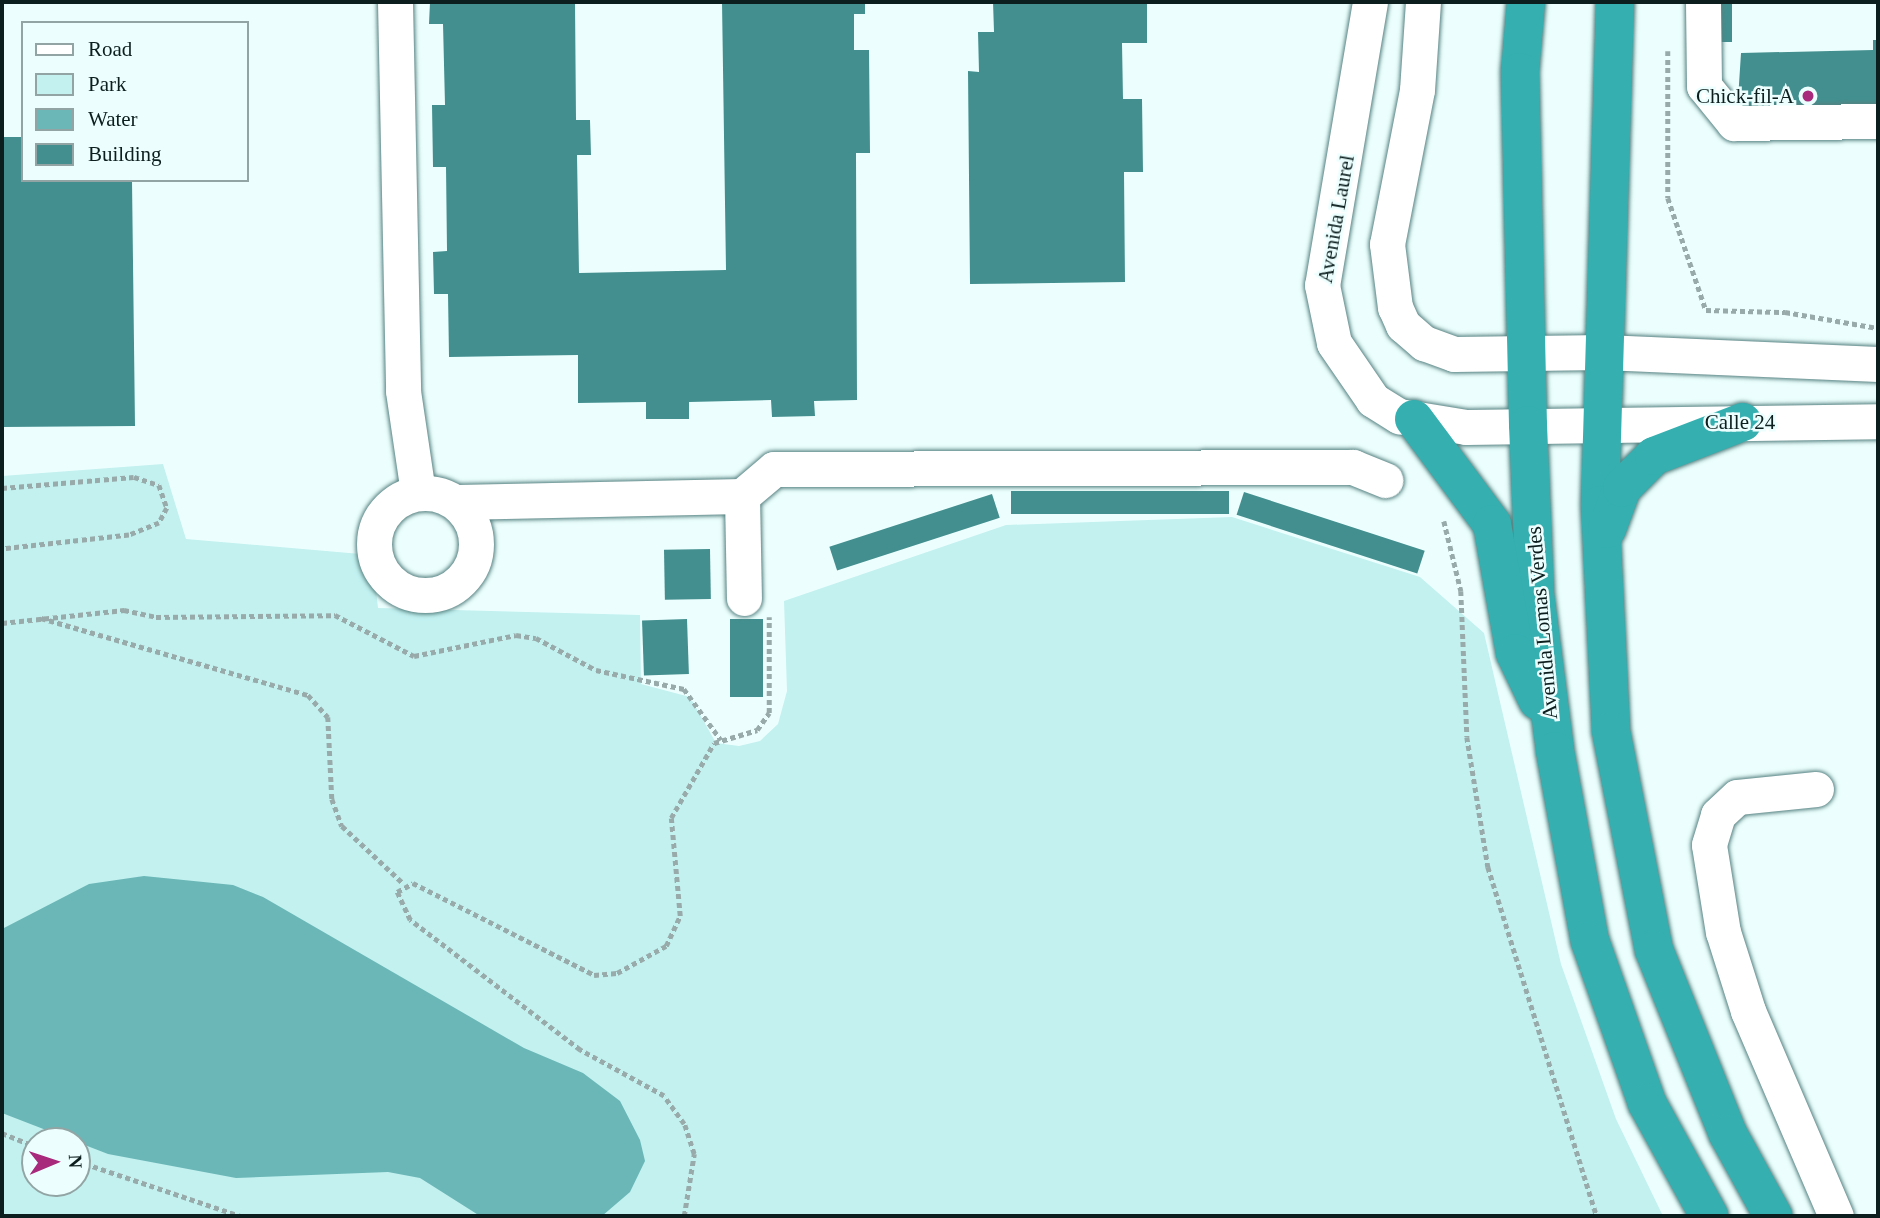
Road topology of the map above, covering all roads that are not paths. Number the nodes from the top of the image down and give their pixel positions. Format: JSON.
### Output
{"nodes":[{"id":1,"x":395,"y":2,"type":"edge"},
{"id":2,"x":1370,"y":2,"type":"edge"},
{"id":3,"x":1423,"y":2,"type":"edge"},
{"id":4,"x":1526,"y":2,"type":"edge"},
{"id":5,"x":1615,"y":2,"type":"edge"},
{"id":6,"x":1703,"y":2,"type":"edge"},
{"id":7,"x":1719,"y":2,"type":"edge"},
{"id":8,"x":1718,"y":103,"type":"junction"},
{"id":9,"x":1878,"y":121,"type":"edge"},
{"id":10,"x":1604,"y":352,"type":"junction"},
{"id":11,"x":1526,"y":353,"type":"junction"},
{"id":12,"x":1878,"y":364,"type":"edge"},
{"id":13,"x":1414,"y":419,"type":"junction"},
{"id":14,"x":1878,"y":421,"type":"edge"},
{"id":15,"x":1743,"y":422,"type":"junction"},
{"id":16,"x":1602,"y":423,"type":"junction"},
{"id":17,"x":1528,"y":425,"type":"junction"},
{"id":18,"x":1385,"y":480,"type":"dead end"},
{"id":19,"x":418,"y":492,"type":"junction"},
{"id":20,"x":743,"y":496,"type":"junction"},
{"id":21,"x":457,"y":502,"type":"junction"},
{"id":22,"x":1602,"y":544,"type":"junction"},
{"id":23,"x":744,"y":598,"type":"road end"},
{"id":24,"x":1550,"y":715,"type":"junction"},
{"id":25,"x":1816,"y":789,"type":"dead end"},
{"id":26,"x":1709,"y":1216,"type":"edge"},
{"id":27,"x":1773,"y":1216,"type":"edge"},
{"id":28,"x":1836,"y":1216,"type":"edge"}],
"edges":[{"from":1,"to":19,"type":"street"},
{"from":2,"to":13,"type":"street","name":"Avenida Laurel"},
{"from":3,"to":11,"type":"street"},
{"from":4,"to":11,"type":"highway","name":"Avenida Lomas Verdes"},
{"from":5,"to":10,"type":"highway"},
{"from":6,"to":8,"type":"street"},
{"from":7,"to":8,"type":"street"},
{"from":8,"to":9,"type":"street"},
{"from":10,"to":11,"type":"street"},
{"from":10,"to":12,"type":"street"},
{"from":10,"to":16,"type":"highway"},
{"from":11,"to":17,"type":"highway","name":"Avenida Lomas Verdes"},
{"from":13,"to":17,"type":"street","name":"Avenida Laurel"},
{"from":13,"to":24,"type":"highway"},
{"from":14,"to":15,"type":"street","name":"Calle 24"},
{"from":15,"to":16,"type":"street","name":"Calle 24"},
{"from":15,"to":22,"type":"highway"},
{"from":16,"to":17,"type":"street","name":"Avenida Laurel"},
{"from":16,"to":22,"type":"highway"},
{"from":17,"to":24,"type":"highway","name":"Avenida Lomas Verdes"},
{"from":18,"to":20,"type":"street"},
{"from":19,"to":21,"type":"street"},
{"from":19,"to":21,"type":"street"},
{"from":20,"to":21,"type":"street"},
{"from":20,"to":23,"type":"street"},
{"from":22,"to":27,"type":"highway"},
{"from":24,"to":26,"type":"highway","name":"Avenida Lomas Verdes"},
{"from":25,"to":28,"type":"street"}]}
